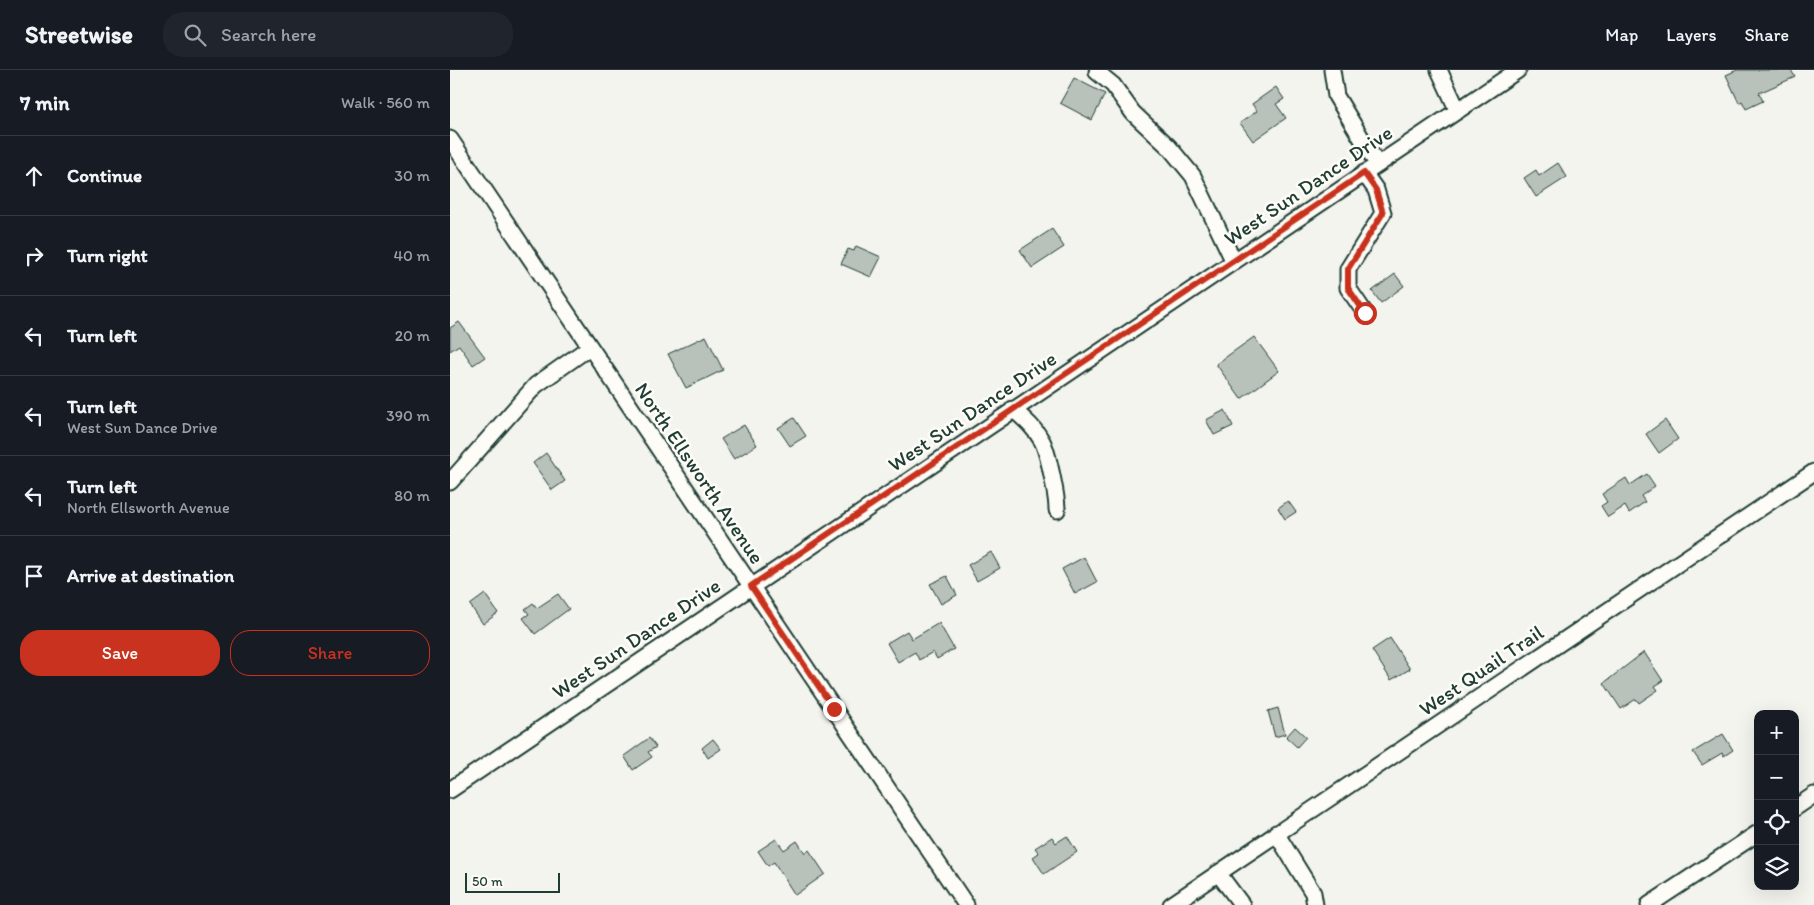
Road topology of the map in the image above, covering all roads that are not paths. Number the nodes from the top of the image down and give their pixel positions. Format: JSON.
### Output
{"nodes":[{"id":1,"x":1332,"y":70,"type":"edge"},
{"id":2,"x":1439,"y":70,"type":"edge"},
{"id":3,"x":1518,"y":70,"type":"edge"},
{"id":4,"x":1097,"y":72,"type":"dead end"},
{"id":5,"x":1458,"y":110,"type":"junction"},
{"id":6,"x":450,"y":139,"type":"edge"},
{"id":7,"x":1377,"y":164,"type":"junction"},
{"id":8,"x":1364,"y":173,"type":"junction"},
{"id":9,"x":1233,"y":260,"type":"junction"},
{"id":10,"x":1365,"y":313,"type":"dead end"},
{"id":11,"x":590,"y":347,"type":"junction"},
{"id":12,"x":1013,"y":409,"type":"junction"},
{"id":13,"x":1814,"y":472,"type":"edge"},
{"id":14,"x":450,"y":482,"type":"edge"},
{"id":15,"x":1057,"y":510,"type":"dead end"},
{"id":16,"x":751,"y":586,"type":"junction"},
{"id":17,"x":450,"y":790,"type":"edge"},
{"id":18,"x":1814,"y":795,"type":"edge"},
{"id":19,"x":1799,"y":805,"type":"edge"},
{"id":20,"x":1276,"y":833,"type":"junction"},
{"id":21,"x":1754,"y":836,"type":"edge"},
{"id":22,"x":1218,"y":873,"type":"junction"},
{"id":23,"x":966,"y":905,"type":"edge"},
{"id":24,"x":1172,"y":905,"type":"edge"},
{"id":25,"x":1242,"y":905,"type":"edge"},
{"id":26,"x":1315,"y":905,"type":"edge"},
{"id":27,"x":1650,"y":905,"type":"edge"}],
"edges":[{"from":1,"to":7,"type":"street"},
{"from":2,"to":5,"type":"street"},
{"from":3,"to":5,"type":"street","name":"West Sun Dance Drive"},
{"from":4,"to":9,"type":"street"},
{"from":5,"to":7,"type":"street","name":"West Sun Dance Drive"},
{"from":6,"to":11,"type":"street","name":"North Ellsworth Avenue"},
{"from":7,"to":8,"type":"street","name":"West Sun Dance Drive"},
{"from":8,"to":9,"type":"street","name":"West Sun Dance Drive"},
{"from":8,"to":10,"type":"street"},
{"from":9,"to":12,"type":"street","name":"West Sun Dance Drive"},
{"from":11,"to":14,"type":"street"},
{"from":11,"to":16,"type":"street","name":"North Ellsworth Avenue"},
{"from":12,"to":15,"type":"street"},
{"from":12,"to":16,"type":"street","name":"West Sun Dance Drive"},
{"from":13,"to":20,"type":"street","name":"West Quail Trail"},
{"from":16,"to":17,"type":"street","name":"West Sun Dance Drive"},
{"from":16,"to":23,"type":"street","name":"North Ellsworth Avenue"},
{"from":18,"to":19,"type":"street"},
{"from":20,"to":22,"type":"street","name":"West Quail Trail"},
{"from":20,"to":26,"type":"street"},
{"from":21,"to":27,"type":"street"},
{"from":22,"to":24,"type":"street","name":"West Quail Trail"},
{"from":22,"to":25,"type":"street"}]}
